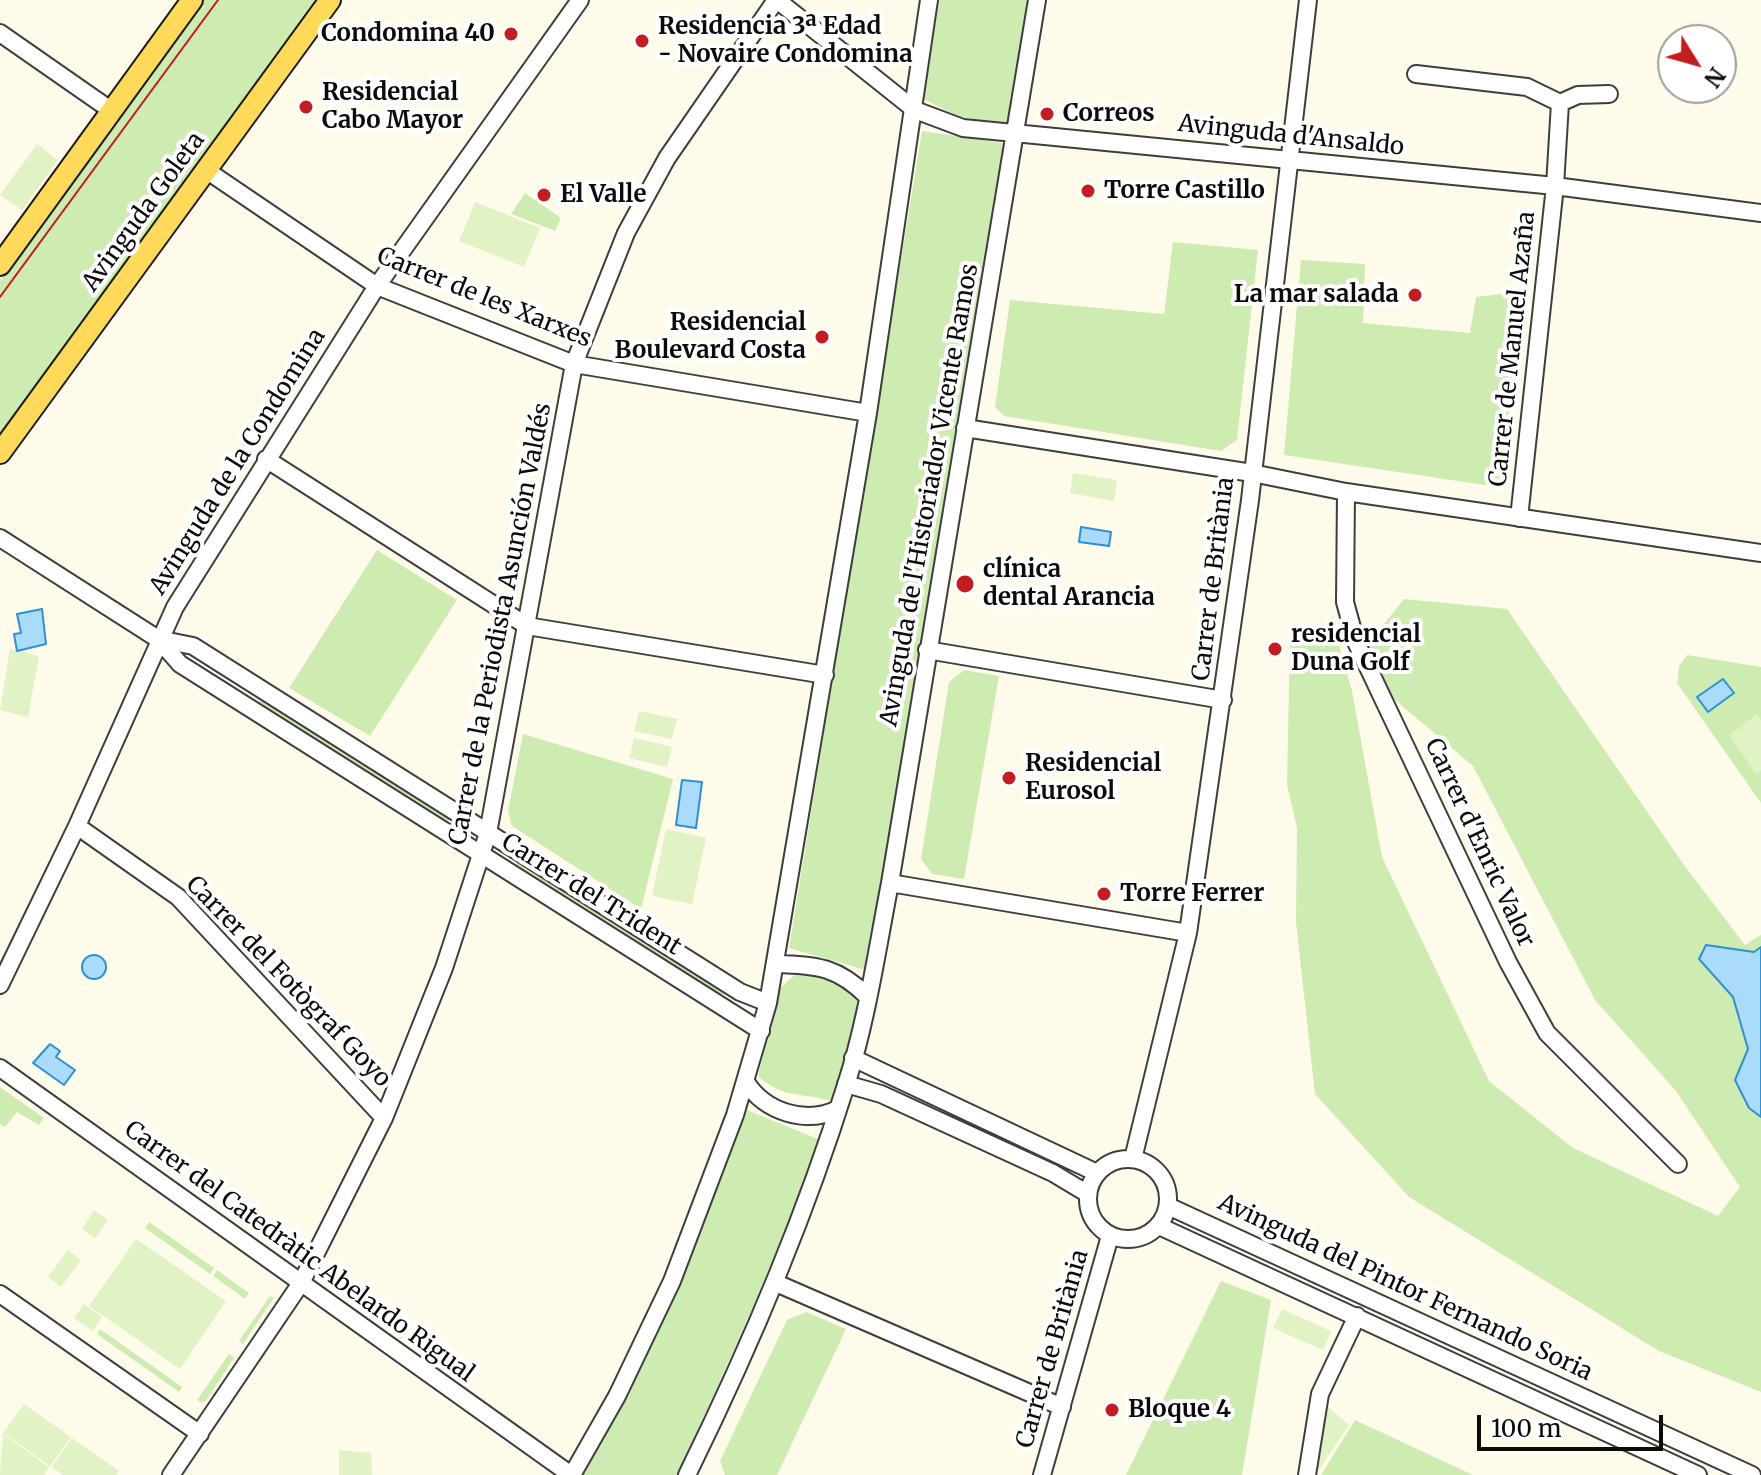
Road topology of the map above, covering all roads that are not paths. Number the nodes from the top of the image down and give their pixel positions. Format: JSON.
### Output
{"nodes":[{"id":1,"x":192,"y":0,"type":"edge"},
{"id":2,"x":330,"y":0,"type":"edge"},
{"id":3,"x":580,"y":0,"type":"edge"},
{"id":4,"x":777,"y":0,"type":"edge"},
{"id":5,"x":929,"y":0,"type":"edge"},
{"id":6,"x":1037,"y":0,"type":"edge"},
{"id":7,"x":1308,"y":0,"type":"edge"},
{"id":8,"x":0,"y":33,"type":"edge"},
{"id":9,"x":1416,"y":74,"type":"dead end"},
{"id":10,"x":1609,"y":94,"type":"dead end"},
{"id":11,"x":1560,"y":103,"type":"junction"},
{"id":12,"x":915,"y":110,"type":"junction"},
{"id":13,"x":112,"y":111,"type":"junction"},
{"id":14,"x":1017,"y":133,"type":"junction"},
{"id":15,"x":1288,"y":160,"type":"junction"},
{"id":16,"x":206,"y":170,"type":"junction"},
{"id":17,"x":1555,"y":186,"type":"junction"},
{"id":18,"x":1761,"y":213,"type":"edge"},
{"id":19,"x":0,"y":265,"type":"edge"},
{"id":20,"x":377,"y":286,"type":"junction"},
{"id":21,"x":574,"y":364,"type":"junction"},
{"id":22,"x":868,"y":413,"type":"junction"},
{"id":23,"x":965,"y":428,"type":"junction"},
{"id":24,"x":0,"y":453,"type":"edge"},
{"id":25,"x":266,"y":459,"type":"junction"},
{"id":26,"x":1252,"y":473,"type":"junction"},
{"id":27,"x":1346,"y":492,"type":"junction"},
{"id":28,"x":1519,"y":518,"type":"junction"},
{"id":29,"x":0,"y":538,"type":"edge"},
{"id":30,"x":1761,"y":553,"type":"edge"},
{"id":31,"x":527,"y":626,"type":"junction"},
{"id":32,"x":158,"y":639,"type":"junction"},
{"id":33,"x":927,"y":650,"type":"junction"},
{"id":34,"x":825,"y":675,"type":"junction"},
{"id":35,"x":1223,"y":700,"type":"junction"},
{"id":36,"x":77,"y":826,"type":"junction"},
{"id":37,"x":488,"y":833,"type":"junction"},
{"id":38,"x":482,"y":855,"type":"junction"},
{"id":39,"x":890,"y":883,"type":"junction"},
{"id":40,"x":1188,"y":933,"type":"junction"},
{"id":41,"x":776,"y":964,"type":"junction"},
{"id":42,"x":0,"y":985,"type":"edge"},
{"id":43,"x":868,"y":997,"type":"junction"},
{"id":44,"x":768,"y":1003,"type":"junction"},
{"id":45,"x":761,"y":1031,"type":"junction"},
{"id":46,"x":853,"y":1058,"type":"junction"},
{"id":47,"x":0,"y":1068,"type":"edge"},
{"id":48,"x":746,"y":1082,"type":"junction"},
{"id":49,"x":846,"y":1084,"type":"junction"},
{"id":50,"x":838,"y":1109,"type":"junction"},
{"id":51,"x":384,"y":1118,"type":"junction"},
{"id":52,"x":1133,"y":1159,"type":"junction"},
{"id":53,"x":1678,"y":1164,"type":"dead end"},
{"id":54,"x":1097,"y":1173,"type":"junction"},
{"id":55,"x":1088,"y":1194,"type":"junction"},
{"id":56,"x":1168,"y":1206,"type":"junction"},
{"id":57,"x":1159,"y":1226,"type":"junction"},
{"id":58,"x":1110,"y":1236,"type":"junction"},
{"id":59,"x":301,"y":1283,"type":"junction"},
{"id":60,"x":776,"y":1283,"type":"junction"},
{"id":61,"x":0,"y":1294,"type":"edge"},
{"id":62,"x":1357,"y":1316,"type":"junction"},
{"id":63,"x":1062,"y":1407,"type":"junction"},
{"id":64,"x":200,"y":1434,"type":"junction"},
{"id":65,"x":171,"y":1475,"type":"edge"},
{"id":66,"x":571,"y":1475,"type":"edge"},
{"id":67,"x":687,"y":1475,"type":"edge"},
{"id":68,"x":1042,"y":1475,"type":"edge"},
{"id":69,"x":1307,"y":1475,"type":"edge"},
{"id":70,"x":1698,"y":1475,"type":"edge"},
{"id":71,"x":1752,"y":1475,"type":"edge"}],
"edges":[{"from":1,"to":13,"type":"main road"},
{"from":2,"to":16,"type":"main road","name":"Avinguda Goleta"},
{"from":3,"to":20,"type":"street","name":"Avinguda de la Condomina"},
{"from":4,"to":12,"type":"street","name":"Avinguda d'Ansaldo"},
{"from":4,"to":21,"type":"street","name":"Carrer de la Periodista Asunción Valdés"},
{"from":5,"to":12,"type":"street"},
{"from":6,"to":14,"type":"street","name":"Avinguda de l'Historiador Vicente Ramos"},
{"from":7,"to":15,"type":"street","name":"Carrer de Britània"},
{"from":8,"to":13,"type":"street"},
{"from":9,"to":11,"type":"street"},
{"from":10,"to":11,"type":"street"},
{"from":11,"to":17,"type":"street"},
{"from":12,"to":14,"type":"street","name":"Avinguda d'Ansaldo"},
{"from":12,"to":22,"type":"street"},
{"from":13,"to":19,"type":"main road"},
{"from":14,"to":15,"type":"street","name":"Avinguda d'Ansaldo"},
{"from":14,"to":23,"type":"street","name":"Avinguda de l'Historiador Vicente Ramos"},
{"from":15,"to":17,"type":"street","name":"Avinguda d'Ansaldo"},
{"from":15,"to":26,"type":"street","name":"Carrer de Britània"},
{"from":16,"to":20,"type":"street","name":"Carrer de les Xarxes"},
{"from":16,"to":24,"type":"main road","name":"Avinguda Goleta"},
{"from":17,"to":18,"type":"street","name":"Avinguda d'Ansaldo"},
{"from":17,"to":28,"type":"street","name":"Carrer de Manuel Azaña"},
{"from":20,"to":21,"type":"street","name":"Carrer de les Xarxes"},
{"from":20,"to":25,"type":"street","name":"Avinguda de la Condomina"},
{"from":21,"to":22,"type":"street","name":"Carrer de les Xarxes"},
{"from":21,"to":31,"type":"street","name":"Carrer de la Periodista Asunción Valdés"},
{"from":22,"to":34,"type":"street"},
{"from":23,"to":26,"type":"street"},
{"from":23,"to":33,"type":"street","name":"Avinguda de l'Historiador Vicente Ramos"},
{"from":25,"to":31,"type":"street"},
{"from":25,"to":32,"type":"street","name":"Avinguda de la Condomina"},
{"from":26,"to":27,"type":"street"},
{"from":26,"to":35,"type":"street","name":"Carrer de Britània"},
{"from":27,"to":28,"type":"street"},
{"from":27,"to":53,"type":"street","name":"Carrer d'Enric Valor"},
{"from":28,"to":30,"type":"street"},
{"from":29,"to":32,"type":"street","name":"Carrer del Trident"},
{"from":31,"to":34,"type":"street"},
{"from":31,"to":37,"type":"street","name":"Carrer de la Periodista Asunción Valdés"},
{"from":32,"to":36,"type":"street","name":"Avinguda de la Condomina"},
{"from":32,"to":37,"type":"street","name":"Carrer del Trident"},
{"from":32,"to":38,"type":"street","name":"Carrer del Trident"},
{"from":33,"to":35,"type":"street"},
{"from":33,"to":39,"type":"street","name":"Avinguda de l'Historiador Vicente Ramos"},
{"from":34,"to":41,"type":"street"},
{"from":35,"to":40,"type":"street","name":"Carrer de Britània"},
{"from":36,"to":42,"type":"street","name":"Avinguda de la Condomina"},
{"from":36,"to":51,"type":"street","name":"Carrer del Fotògraf Goyo"},
{"from":37,"to":38,"type":"street","name":"Carrer de la Periodista Asunción Valdés"},
{"from":37,"to":44,"type":"street","name":"Carrer del Trident"},
{"from":38,"to":45,"type":"street","name":"Carrer del Trident"},
{"from":38,"to":51,"type":"street","name":"Carrer de la Periodista Asunción Valdés"},
{"from":39,"to":40,"type":"street"},
{"from":39,"to":43,"type":"street","name":"Avinguda de l'Historiador Vicente Ramos"},
{"from":40,"to":52,"type":"street","name":"Carrer de Britània"},
{"from":41,"to":43,"type":"street"},
{"from":41,"to":44,"type":"street"},
{"from":43,"to":46,"type":"street","name":"Avinguda de l'Historiador Vicente Ramos"},
{"from":44,"to":45,"type":"street"},
{"from":45,"to":48,"type":"street"},
{"from":46,"to":49,"type":"street","name":"Avinguda de l'Historiador Vicente Ramos"},
{"from":46,"to":54,"type":"street"},
{"from":47,"to":59,"type":"street","name":"Carrer del Catedràtic Abelardo Rigual"},
{"from":48,"to":50,"type":"street"},
{"from":48,"to":66,"type":"street"},
{"from":49,"to":50,"type":"street","name":"Avinguda de l'Historiador Vicente Ramos"},
{"from":49,"to":55,"type":"street"},
{"from":50,"to":60,"type":"street","name":"Avinguda de l'Historiador Vicente Ramos"},
{"from":51,"to":59,"type":"street","name":"Carrer de la Periodista Asunción Valdés"},
{"from":52,"to":54,"type":"street"},
{"from":52,"to":56,"type":"street"},
{"from":54,"to":55,"type":"street"},
{"from":55,"to":58,"type":"street"},
{"from":56,"to":57,"type":"street"},
{"from":56,"to":71,"type":"street","name":"Avinguda del Pintor Fernando Soria"},
{"from":57,"to":58,"type":"street"},
{"from":57,"to":62,"type":"street","name":"Avinguda del Pintor Fernando Soria"},
{"from":58,"to":63,"type":"street","name":"Carrer de Britània"},
{"from":59,"to":64,"type":"street","name":"Carrer de la Periodista Asunción Valdés"},
{"from":59,"to":66,"type":"street","name":"Carrer del Catedràtic Abelardo Rigual"},
{"from":60,"to":63,"type":"street"},
{"from":60,"to":67,"type":"street","name":"Avinguda de l'Historiador Vicente Ramos"},
{"from":61,"to":64,"type":"street"},
{"from":62,"to":69,"type":"street","name":"Avinguda del Pintor Fernando Soria"},
{"from":62,"to":70,"type":"street","name":"Avinguda del Pintor Fernando Soria"},
{"from":63,"to":68,"type":"street","name":"Carrer de Britània"},
{"from":64,"to":65,"type":"street","name":"Carrer de la Periodista Asunción Valdés"}]}
